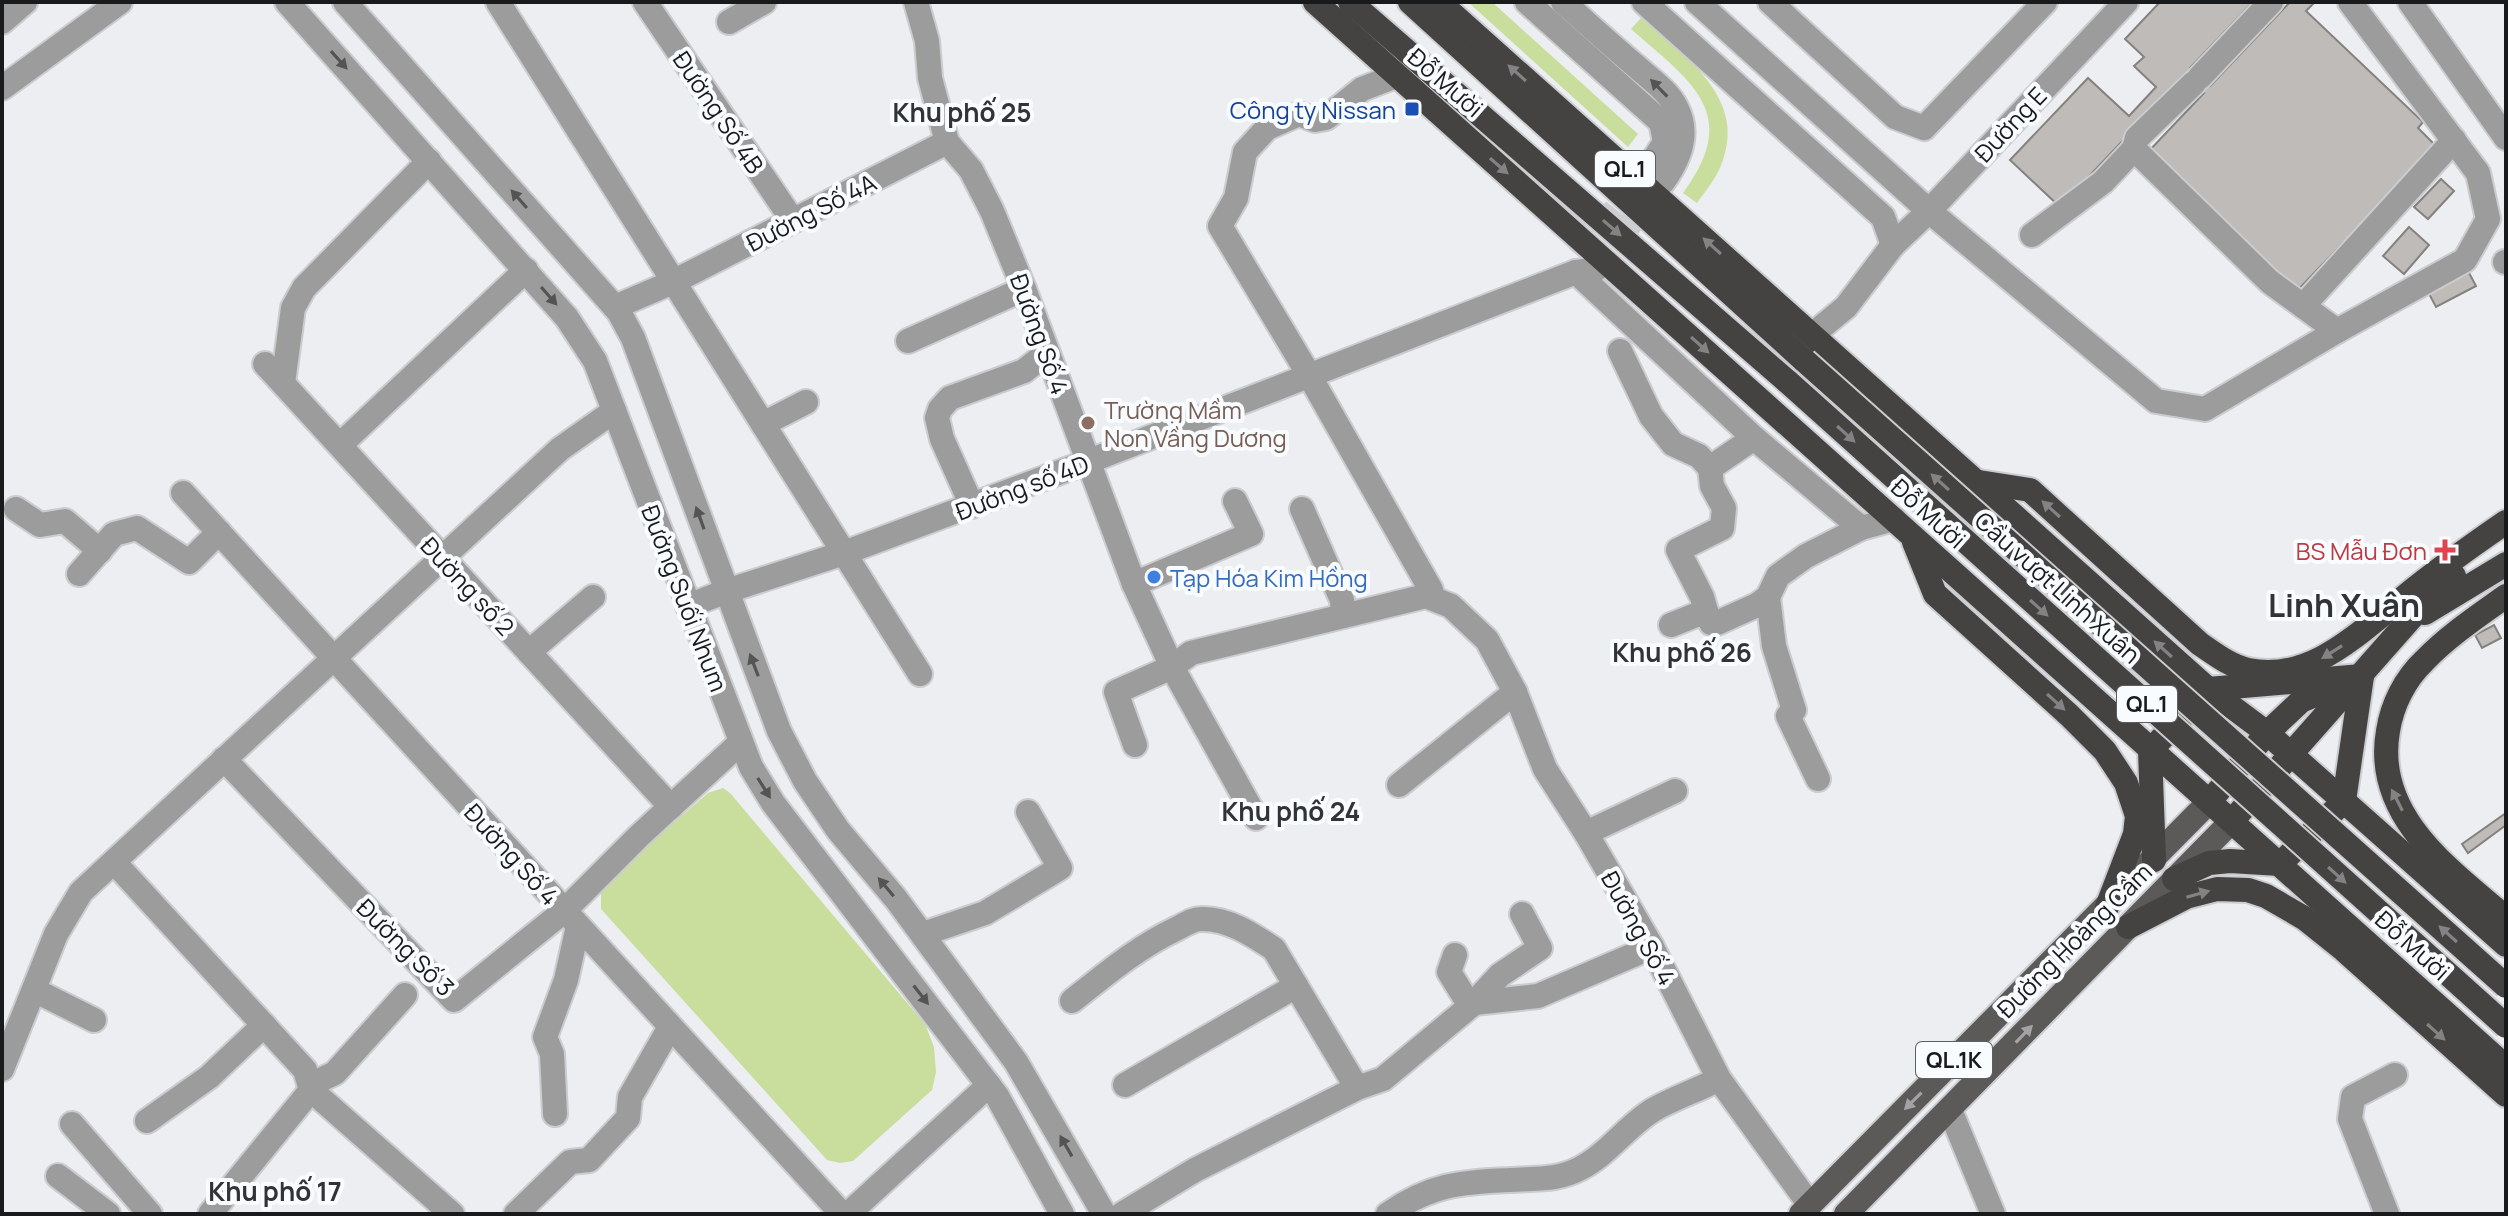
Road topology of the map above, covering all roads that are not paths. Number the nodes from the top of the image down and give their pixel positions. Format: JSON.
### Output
{"nodes":[{"id":1,"x":25,"y":2,"type":"edge"},
{"id":2,"x":120,"y":2,"type":"edge"},
{"id":3,"x":287,"y":2,"type":"edge"},
{"id":4,"x":345,"y":2,"type":"edge"},
{"id":5,"x":498,"y":2,"type":"edge"},
{"id":6,"x":645,"y":2,"type":"edge"},
{"id":7,"x":764,"y":2,"type":"edge"},
{"id":8,"x":916,"y":2,"type":"edge"},
{"id":9,"x":1315,"y":2,"type":"edge"},
{"id":10,"x":1350,"y":2,"type":"edge"},
{"id":11,"x":1410,"y":2,"type":"edge"},
{"id":12,"x":1439,"y":2,"type":"edge"},
{"id":13,"x":1527,"y":2,"type":"edge"},
{"id":14,"x":1563,"y":2,"type":"edge"},
{"id":15,"x":1644,"y":2,"type":"edge"},
{"id":16,"x":1697,"y":2,"type":"edge"},
{"id":17,"x":1770,"y":2,"type":"edge"},
{"id":18,"x":2045,"y":2,"type":"edge"},
{"id":19,"x":2126,"y":2,"type":"edge"},
{"id":20,"x":2271,"y":2,"type":"edge"},
{"id":21,"x":2350,"y":2,"type":"edge"},
{"id":22,"x":2410,"y":2,"type":"edge"},
{"id":23,"x":2,"y":22,"type":"edge"},
{"id":24,"x":729,"y":22,"type":"dead end"},
{"id":25,"x":1396,"y":76,"type":"junction"},
{"id":26,"x":2,"y":88,"type":"edge"},
{"id":27,"x":2506,"y":138,"type":"edge"},
{"id":28,"x":2454,"y":140,"type":"junction"},
{"id":29,"x":947,"y":142,"type":"junction"},
{"id":30,"x":2134,"y":149,"type":"junction"},
{"id":31,"x":429,"y":161,"type":"junction"},
{"id":32,"x":1929,"y":211,"type":"junction"},
{"id":33,"x":793,"y":221,"type":"junction"},
{"id":34,"x":2032,"y":235,"type":"dead end"},
{"id":35,"x":1893,"y":245,"type":"junction"},
{"id":36,"x":526,"y":270,"type":"junction"},
{"id":37,"x":1705,"y":272,"type":"junction"},
{"id":38,"x":1674,"y":281,"type":"junction"},
{"id":39,"x":673,"y":282,"type":"junction"},
{"id":40,"x":1024,"y":289,"type":"junction"},
{"id":41,"x":2303,"y":306,"type":"junction"},
{"id":42,"x":615,"y":307,"type":"junction"},
{"id":43,"x":2337,"y":331,"type":"junction"},
{"id":44,"x":1812,"y":335,"type":"junction"},
{"id":45,"x":908,"y":341,"type":"dead end"},
{"id":46,"x":1620,"y":351,"type":"dead end"},
{"id":47,"x":1047,"y":353,"type":"junction"},
{"id":48,"x":1805,"y":361,"type":"joint"},
{"id":49,"x":265,"y":364,"type":"dead end"},
{"id":50,"x":1309,"y":375,"type":"junction"},
{"id":51,"x":1788,"y":382,"type":"joint"},
{"id":52,"x":283,"y":383,"type":"junction"},
{"id":53,"x":806,"y":402,"type":"dead end"},
{"id":54,"x":614,"y":411,"type":"junction"},
{"id":55,"x":763,"y":424,"type":"junction"},
{"id":56,"x":1804,"y":437,"type":"junction"},
{"id":57,"x":1754,"y":438,"type":"junction"},
{"id":58,"x":340,"y":445,"type":"junction"},
{"id":59,"x":1087,"y":462,"type":"junction"},
{"id":60,"x":1710,"y":468,"type":"junction"},
{"id":61,"x":1979,"y":482,"type":"junction"},
{"id":62,"x":183,"y":493,"type":"dead end"},
{"id":63,"x":1235,"y":501,"type":"dead end"},
{"id":64,"x":972,"y":506,"type":"junction"},
{"id":65,"x":16,"y":509,"type":"dead end"},
{"id":66,"x":1302,"y":509,"type":"dead end"},
{"id":67,"x":2506,"y":522,"type":"edge"},
{"id":68,"x":1903,"y":527,"type":"junction"},
{"id":69,"x":1861,"y":528,"type":"junction"},
{"id":70,"x":219,"y":532,"type":"junction"},
{"id":71,"x":2506,"y":541,"type":"edge"},
{"id":72,"x":100,"y":551,"type":"junction"},
{"id":73,"x":844,"y":553,"type":"junction"},
{"id":74,"x":442,"y":558,"type":"junction"},
{"id":75,"x":2506,"y":564,"type":"edge"},
{"id":76,"x":79,"y":574,"type":"dead end"},
{"id":77,"x":1134,"y":584,"type":"junction"},
{"id":78,"x":1773,"y":586,"type":"junction"},
{"id":79,"x":727,"y":591,"type":"junction"},
{"id":80,"x":1426,"y":596,"type":"junction"},
{"id":81,"x":2506,"y":596,"type":"edge"},
{"id":82,"x":593,"y":597,"type":"dead end"},
{"id":83,"x":688,"y":606,"type":"junction"},
{"id":84,"x":1706,"y":611,"type":"junction"},
{"id":85,"x":1343,"y":616,"type":"junction"},
{"id":86,"x":2412,"y":620,"type":"junction"},
{"id":87,"x":1671,"y":625,"type":"dead end"},
{"id":88,"x":529,"y":652,"type":"junction"},
{"id":89,"x":333,"y":658,"type":"junction"},
{"id":90,"x":1172,"y":667,"type":"junction"},
{"id":91,"x":920,"y":674,"type":"dead end"},
{"id":92,"x":2362,"y":676,"type":"junction"},
{"id":93,"x":2208,"y":689,"type":"junction"},
{"id":94,"x":1515,"y":692,"type":"junction"},
{"id":95,"x":2267,"y":733,"type":"junction"},
{"id":96,"x":740,"y":743,"type":"junction"},
{"id":97,"x":1135,"y":745,"type":"dead end"},
{"id":98,"x":2150,"y":751,"type":"junction"},
{"id":99,"x":2291,"y":756,"type":"junction"},
{"id":100,"x":224,"y":759,"type":"junction"},
{"id":101,"x":1818,"y":779,"type":"dead end"},
{"id":102,"x":1399,"y":785,"type":"dead end"},
{"id":103,"x":1675,"y":791,"type":"dead end"},
{"id":104,"x":2210,"y":801,"type":"junction"},
{"id":105,"x":2344,"y":801,"type":"junction"},
{"id":106,"x":671,"y":807,"type":"junction"},
{"id":107,"x":1028,"y":812,"type":"dead end"},
{"id":108,"x":1256,"y":818,"type":"dead end"},
{"id":109,"x":2232,"y":821,"type":"junction"},
{"id":110,"x":1586,"y":833,"type":"junction"},
{"id":111,"x":2154,"y":860,"type":"junction"},
{"id":112,"x":114,"y":862,"type":"junction"},
{"id":113,"x":2280,"y":864,"type":"junction"},
{"id":114,"x":2174,"y":879,"type":"junction"},
{"id":115,"x":2107,"y":907,"type":"junction"},
{"id":116,"x":1522,"y":914,"type":"dead end"},
{"id":117,"x":571,"y":918,"type":"junction"},
{"id":118,"x":2506,"y":918,"type":"edge"},
{"id":119,"x":2128,"y":927,"type":"junction"},
{"id":120,"x":923,"y":934,"type":"junction"},
{"id":121,"x":2506,"y":945,"type":"edge"},
{"id":122,"x":1652,"y":947,"type":"junction"},
{"id":123,"x":1455,"y":955,"type":"dead end"},
{"id":124,"x":1296,"y":986,"type":"junction"},
{"id":125,"x":2506,"y":986,"type":"edge"},
{"id":126,"x":34,"y":990,"type":"junction"},
{"id":127,"x":405,"y":995,"type":"dead end"},
{"id":128,"x":1072,"y":1001,"type":"dead end"},
{"id":129,"x":1472,"y":1005,"type":"junction"},
{"id":130,"x":94,"y":1020,"type":"dead end"},
{"id":131,"x":10,"y":1025,"type":"edge"},
{"id":132,"x":264,"y":1025,"type":"junction"},
{"id":133,"x":2506,"y":1026,"type":"edge"},
{"id":134,"x":670,"y":1027,"type":"junction"},
{"id":135,"x":2506,"y":1067,"type":"edge"},
{"id":136,"x":2,"y":1069,"type":"edge"},
{"id":137,"x":2395,"y":1075,"type":"dead end"},
{"id":138,"x":1719,"y":1079,"type":"junction"},
{"id":139,"x":989,"y":1085,"type":"junction"},
{"id":140,"x":1125,"y":1085,"type":"dead end"},
{"id":141,"x":310,"y":1087,"type":"junction"},
{"id":142,"x":1357,"y":1088,"type":"junction"},
{"id":143,"x":2506,"y":1095,"type":"edge"},
{"id":144,"x":1950,"y":1110,"type":"junction"},
{"id":145,"x":555,"y":1114,"type":"dead end"},
{"id":146,"x":147,"y":1121,"type":"dead end"},
{"id":147,"x":72,"y":1124,"type":"dead end"},
{"id":148,"x":58,"y":1176,"type":"dead end"},
{"id":149,"x":1806,"y":1210,"type":"edge"},
{"id":150,"x":108,"y":1214,"type":"edge"},
{"id":151,"x":150,"y":1214,"type":"edge"},
{"id":152,"x":210,"y":1214,"type":"edge"},
{"id":153,"x":452,"y":1214,"type":"edge"},
{"id":154,"x":516,"y":1214,"type":"edge"},
{"id":155,"x":842,"y":1214,"type":"edge"},
{"id":156,"x":848,"y":1214,"type":"edge"},
{"id":157,"x":1062,"y":1214,"type":"edge"},
{"id":158,"x":1104,"y":1214,"type":"edge"},
{"id":159,"x":1122,"y":1214,"type":"edge"},
{"id":160,"x":1388,"y":1214,"type":"edge"},
{"id":161,"x":1846,"y":1214,"type":"edge"},
{"id":162,"x":1993,"y":1214,"type":"edge"},
{"id":163,"x":2387,"y":1214,"type":"edge"}],
"edges":[{"from":1,"to":23,"type":"street"},
{"from":2,"to":26,"type":"street"},
{"from":3,"to":31,"type":"street","name":"Đường Suối Nhum","one_way":true},
{"from":42,"to":4,"type":"street","name":"Đường Suối Nhum","one_way":true},
{"from":5,"to":39,"type":"street"},
{"from":6,"to":33,"type":"street","name":"Đường Số 4B"},
{"from":7,"to":24,"type":"street"},
{"from":8,"to":29,"type":"street","name":"Đường Số 4"},
{"from":9,"to":25,"type":"highway","name":"Đỗ Mười","number":"QL.1"},
{"from":10,"to":38,"type":"highway","name":"Đỗ Mười","number":"QL.1","one_way":true},
{"from":11,"to":37,"type":"highway","name":"Đỗ Mười","number":"QL.1"},
{"from":44,"to":12,"type":"highway","number":"QL.1","one_way":true},
{"from":13,"to":14,"type":"street","one_way":true},
{"from":15,"to":35,"type":"street"},
{"from":16,"to":32,"type":"street"},
{"from":17,"to":18,"type":"street"},
{"from":19,"to":32,"type":"street","name":"Đường E"},
{"from":20,"to":30,"type":"street"},
{"from":21,"to":28,"type":"street"},
{"from":22,"to":27,"type":"street"},
{"from":25,"to":50,"type":"street"},
{"from":25,"to":56,"type":"highway","name":"Đỗ Mười","number":"QL.1","one_way":true},
{"from":28,"to":41,"type":"street"},
{"from":28,"to":43,"type":"street"},
{"from":29,"to":33,"type":"street","name":"Đường Số 4A"},
{"from":29,"to":40,"type":"street","name":"Đường Số 4"},
{"from":30,"to":34,"type":"street"},
{"from":30,"to":41,"type":"street"},
{"from":31,"to":36,"type":"street","name":"Đường Suối Nhum"},
{"from":31,"to":52,"type":"street"},
{"from":32,"to":35,"type":"street","name":"Đường E"},
{"from":32,"to":43,"type":"street"},
{"from":33,"to":39,"type":"street","name":"Đường Số 4A"},
{"from":35,"to":44,"type":"street","name":"Đường E"},
{"from":36,"to":54,"type":"street","name":"Đường Suối Nhum","one_way":true},
{"from":36,"to":58,"type":"street"},
{"from":37,"to":44,"type":"highway"},
{"from":37,"to":48,"type":"highway","name":"Đỗ Mười","number":"QL.1"},
{"from":38,"to":51,"type":"highway","name":"Đỗ Mười","number":"QL.1"},
{"from":38,"to":56,"type":"highway"},
{"from":39,"to":42,"type":"street","name":"Đường Số 4A"},
{"from":39,"to":55,"type":"street"},
{"from":40,"to":45,"type":"street"},
{"from":40,"to":47,"type":"street","name":"Đường Số 4"},
{"from":41,"to":43,"type":"street"},
{"from":79,"to":42,"type":"street","name":"Đường Suối Nhum","one_way":true},
{"from":44,"to":61,"type":"highway","number":"QL.1"},
{"from":46,"to":60,"type":"street"},
{"from":47,"to":59,"type":"street","name":"Đường Số 4"},
{"from":47,"to":64,"type":"street"},
{"from":125,"to":48,"type":"highway","name":"Cầu vượt Linh Xuân","number":"QL.1","one_way":true,"bridge":true},
{"from":49,"to":52,"type":"street","name":"Đường số 2"},
{"from":50,"to":57,"type":"street","name":"Đường số 4D"},
{"from":50,"to":59,"type":"street","name":"Đường số 4D"},
{"from":50,"to":80,"type":"street"},
{"from":51,"to":133,"type":"highway","name":"Cầu vượt Linh Xuân","number":"QL.1","one_way":true,"bridge":true},
{"from":52,"to":58,"type":"street","name":"Đường số 2"},
{"from":53,"to":55,"type":"street"},
{"from":54,"to":74,"type":"street"},
{"from":54,"to":83,"type":"street","name":"Đường Suối Nhum"},
{"from":55,"to":73,"type":"street"},
{"from":56,"to":68,"type":"highway","name":"Đỗ Mười","number":"QL.1"},
{"from":57,"to":60,"type":"street"},
{"from":57,"to":69,"type":"street"},
{"from":58,"to":74,"type":"street","name":"Đường số 2"},
{"from":59,"to":64,"type":"street","name":"Đường số 4D"},
{"from":59,"to":77,"type":"street","name":"Đường Số 4"},
{"from":60,"to":84,"type":"street"},
{"from":67,"to":61,"type":"highway","one_way":true},
{"from":93,"to":61,"type":"highway","number":"QL.1","one_way":true},
{"from":62,"to":70,"type":"street","name":"Đường Số 4"},
{"from":63,"to":77,"type":"street"},
{"from":64,"to":73,"type":"street","name":"Đường số 4D"},
{"from":65,"to":72,"type":"street"},
{"from":66,"to":85,"type":"street"},
{"from":68,"to":69,"type":"street"},
{"from":68,"to":98,"type":"highway","name":"Đỗ Mười","number":"QL.1"},
{"from":68,"to":115,"type":"highway","one_way":true},
{"from":69,"to":78,"type":"street"},
{"from":70,"to":72,"type":"street"},
{"from":70,"to":89,"type":"street","name":"Đường Số 4"},
{"from":71,"to":86,"type":"highway"},
{"from":72,"to":76,"type":"street"},
{"from":73,"to":79,"type":"street","name":"Đường số 4D"},
{"from":73,"to":91,"type":"street"},
{"from":74,"to":88,"type":"street","name":"Đường số 2"},
{"from":74,"to":89,"type":"street"},
{"from":75,"to":86,"type":"highway"},
{"from":77,"to":90,"type":"street","name":"Đường Số 4"},
{"from":78,"to":84,"type":"street"},
{"from":78,"to":101,"type":"street"},
{"from":79,"to":83,"type":"street","name":"Đường số 4D"},
{"from":120,"to":79,"type":"street","name":"Đường Suối Nhum","one_way":true},
{"from":80,"to":85,"type":"street"},
{"from":80,"to":94,"type":"street","name":"Đường Số 4"},
{"from":118,"to":81,"type":"highway","one_way":true},
{"from":82,"to":88,"type":"street"},
{"from":83,"to":96,"type":"street","name":"Đường Suối Nhum"},
{"from":84,"to":87,"type":"street"},
{"from":85,"to":90,"type":"street"},
{"from":86,"to":92,"type":"highway"},
{"from":88,"to":106,"type":"street","name":"Đường số 2"},
{"from":89,"to":100,"type":"street"},
{"from":89,"to":117,"type":"street","name":"Đường Số 4"},
{"from":90,"to":97,"type":"street"},
{"from":90,"to":108,"type":"street","name":"Đường Số 4"},
{"from":92,"to":93,"type":"highway"},
{"from":92,"to":95,"type":"highway"},
{"from":92,"to":99,"type":"highway"},
{"from":92,"to":105,"type":"highway"},
{"from":93,"to":95,"type":"highway","number":"QL.1"},
{"from":93,"to":98,"type":"highway"},
{"from":94,"to":102,"type":"street"},
{"from":94,"to":110,"type":"street","name":"Đường Số 4"},
{"from":95,"to":99,"type":"highway","number":"QL.1"},
{"from":95,"to":104,"type":"highway"},
{"from":96,"to":106,"type":"street","name":"Đường Số 3"},
{"from":96,"to":139,"type":"street","name":"Đường Suối Nhum","one_way":true},
{"from":98,"to":104,"type":"highway","name":"Đỗ Mười","number":"QL.1"},
{"from":98,"to":111,"type":"highway"},
{"from":99,"to":105,"type":"highway","number":"QL.1"},
{"from":99,"to":109,"type":"highway"},
{"from":100,"to":112,"type":"street"},
{"from":100,"to":117,"type":"street","name":"Đường Số 3"},
{"from":103,"to":110,"type":"street"},
{"from":104,"to":109,"type":"highway","name":"Đỗ Mười","number":"QL.1"},
{"from":104,"to":111,"type":"main road","name":"Đường Hoàng Cầm","number":"QL.1K"},
{"from":105,"to":113,"type":"highway"},
{"from":105,"to":121,"type":"highway","number":"QL.1"},
{"from":106,"to":117,"type":"street","name":"Đường Số 3"},
{"from":107,"to":120,"type":"street"},
{"from":109,"to":113,"type":"highway","name":"Đỗ Mười","number":"QL.1"},
{"from":109,"to":114,"type":"main road","name":"Đường Hoàng Cầm","number":"QL.1K"},
{"from":110,"to":122,"type":"street","name":"Đường Số 4"},
{"from":111,"to":115,"type":"main road","name":"Đường Hoàng Cầm","number":"QL.1K"},
{"from":112,"to":126,"type":"street"},
{"from":112,"to":132,"type":"street"},
{"from":113,"to":114,"type":"highway"},
{"from":113,"to":135,"type":"highway","name":"Đỗ Mười","number":"QL.1"},
{"from":114,"to":119,"type":"main road","name":"Đường Hoàng Cầm","number":"QL.1K"},
{"from":115,"to":149,"type":"main road","name":"Đường Hoàng Cầm","number":"QL.1K","one_way":true},
{"from":116,"to":129,"type":"street"},
{"from":117,"to":134,"type":"street","name":"Đường Số 4"},
{"from":117,"to":145,"type":"street"},
{"from":119,"to":143,"type":"highway","one_way":true},
{"from":144,"to":119,"type":"main road","name":"Đường Hoàng Cầm","number":"QL.1K","one_way":true},
{"from":158,"to":120,"type":"street","name":"Đường Suối Nhum","one_way":true},
{"from":122,"to":129,"type":"street"},
{"from":122,"to":138,"type":"street","name":"Đường Số 4"},
{"from":123,"to":129,"type":"street"},
{"from":124,"to":128,"type":"street"},
{"from":124,"to":140,"type":"street"},
{"from":124,"to":142,"type":"street"},
{"from":126,"to":130,"type":"street"},
{"from":126,"to":131,"type":"street"},
{"from":127,"to":141,"type":"street"},
{"from":129,"to":142,"type":"street"},
{"from":131,"to":136,"type":"street"},
{"from":132,"to":141,"type":"street"},
{"from":132,"to":146,"type":"street"},
{"from":134,"to":154,"type":"street"},
{"from":134,"to":155,"type":"street","name":"Đường Số 4"},
{"from":137,"to":163,"type":"street"},
{"from":138,"to":149,"type":"street","name":"Đường Số 4"},
{"from":138,"to":160,"type":"street"},
{"from":139,"to":156,"type":"street"},
{"from":139,"to":157,"type":"street","name":"Đường Suối Nhum"},
{"from":141,"to":152,"type":"street"},
{"from":141,"to":153,"type":"street"},
{"from":142,"to":159,"type":"street"},
{"from":144,"to":161,"type":"main road","name":"Đường Hoàng Cầm","number":"QL.1K"},
{"from":144,"to":162,"type":"street"},
{"from":147,"to":151,"type":"street"},
{"from":148,"to":150,"type":"street"}]}
